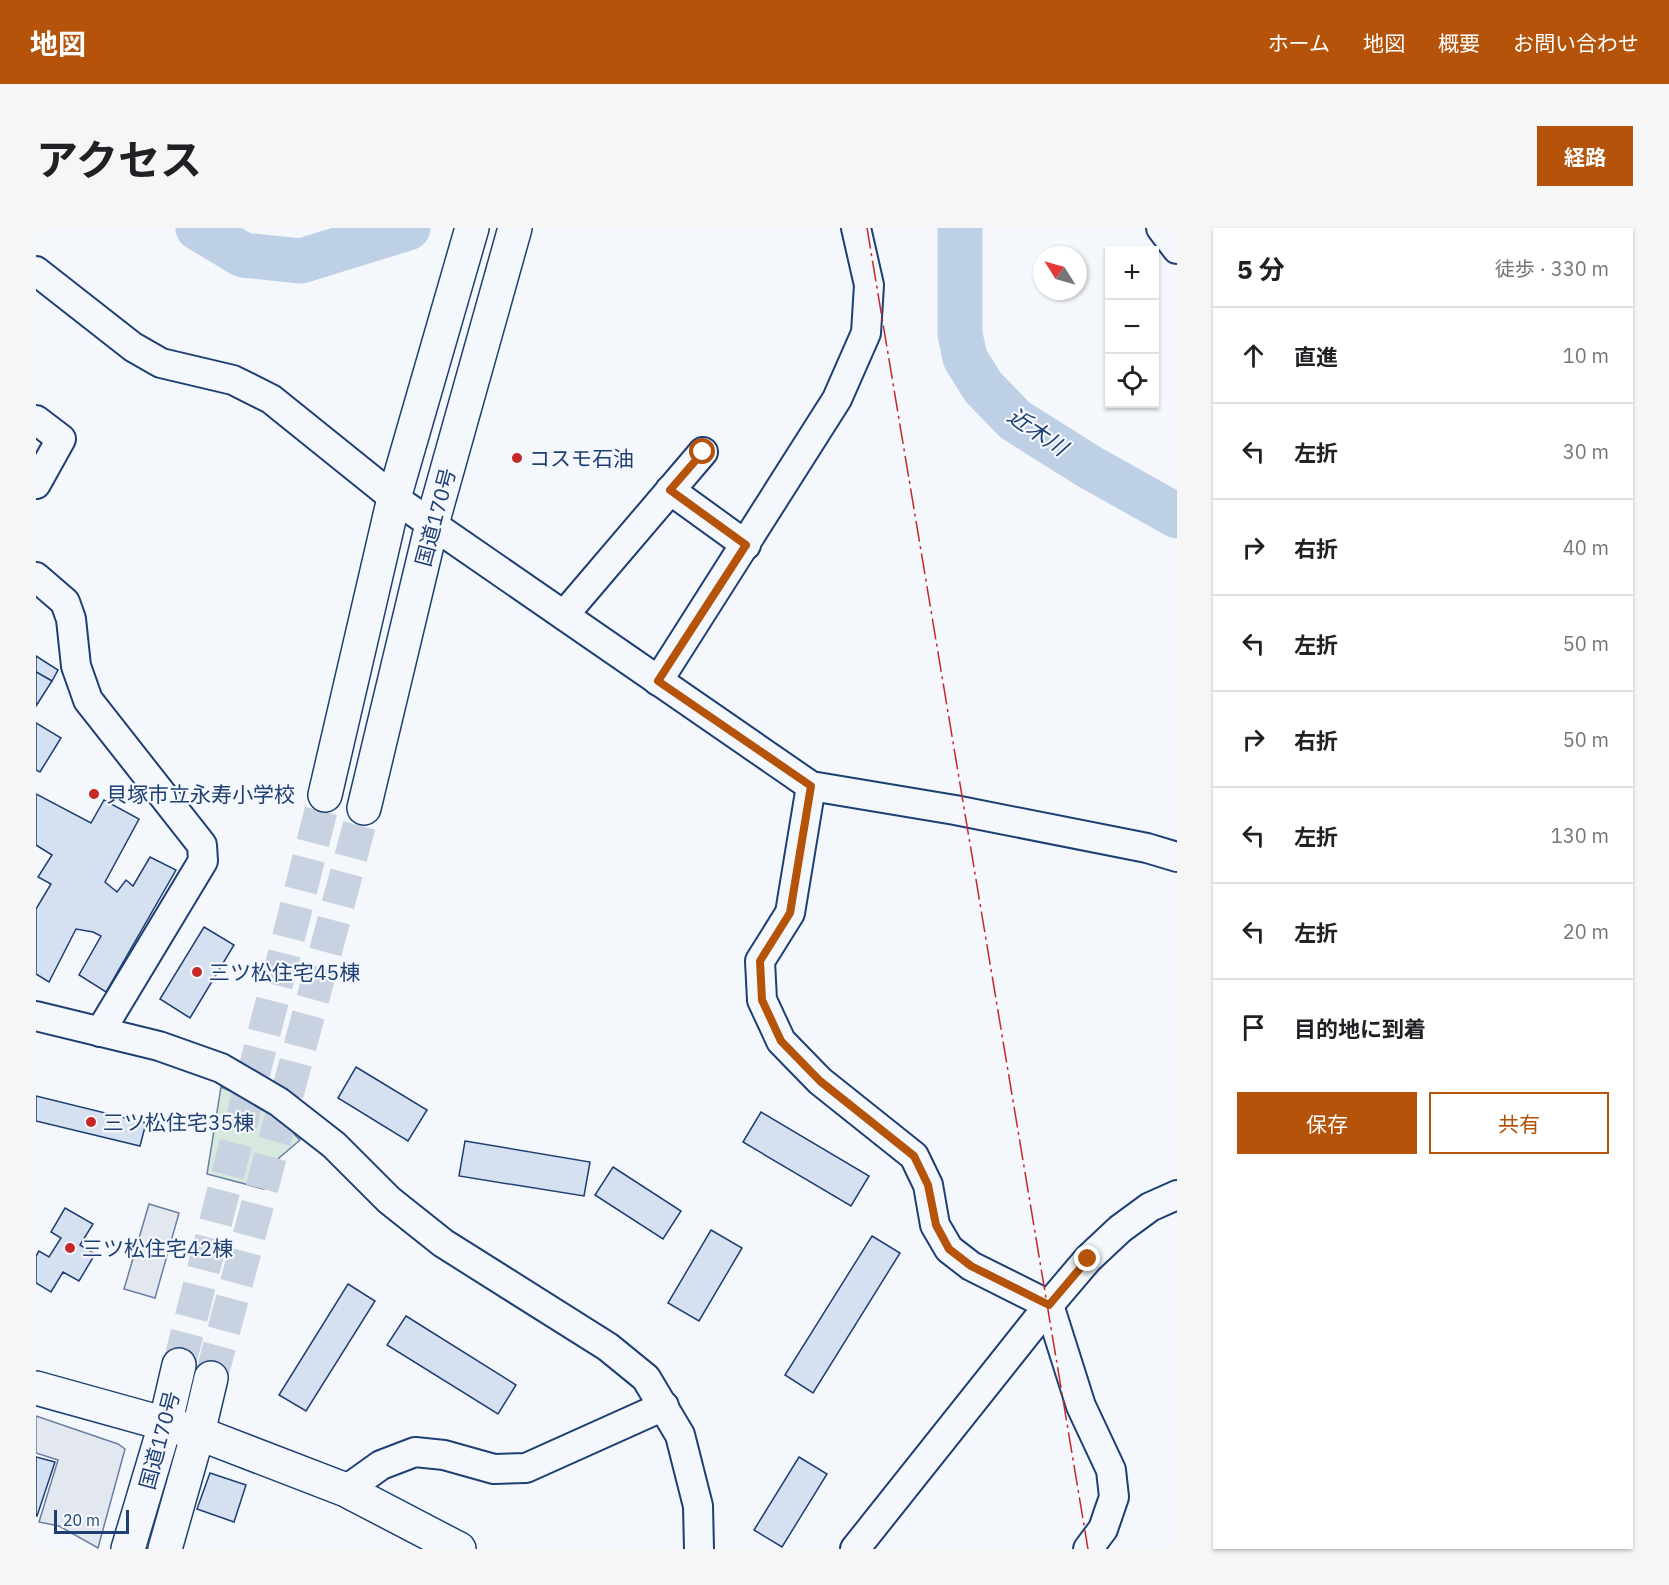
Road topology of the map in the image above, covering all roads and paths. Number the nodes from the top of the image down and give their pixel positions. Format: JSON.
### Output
{"nodes":[{"id":1,"x":472,"y":228,"type":"edge"},
{"id":2,"x":515,"y":228,"type":"edge"},
{"id":3,"x":856,"y":228,"type":"edge"},
{"id":4,"x":1161,"y":228,"type":"edge"},
{"id":5,"x":1177,"y":249,"type":"edge"},
{"id":6,"x":36,"y":271,"type":"edge"},
{"id":7,"x":36,"y":420,"type":"edge"},
{"id":8,"x":703,"y":452,"type":"dead end"},
{"id":9,"x":36,"y":484,"type":"edge"},
{"id":10,"x":670,"y":490,"type":"junction"},
{"id":11,"x":394,"y":498,"type":"junction"},
{"id":12,"x":432,"y":524,"type":"junction"},
{"id":13,"x":746,"y":545,"type":"junction"},
{"id":14,"x":36,"y":577,"type":"edge"},
{"id":15,"x":564,"y":615,"type":"junction"},
{"id":16,"x":658,"y":681,"type":"junction"},
{"id":17,"x":811,"y":786,"type":"junction"},
{"id":18,"x":325,"y":795,"type":"tunnel mouth"},
{"id":19,"x":364,"y":808,"type":"tunnel mouth"},
{"id":20,"x":1177,"y":857,"type":"edge"},
{"id":21,"x":36,"y":1016,"type":"edge"},
{"id":22,"x":100,"y":1032,"type":"junction"},
{"id":23,"x":1177,"y":1195,"type":"edge"},
{"id":24,"x":1049,"y":1305,"type":"junction"},
{"id":25,"x":179,"y":1365,"type":"tunnel mouth"},
{"id":26,"x":211,"y":1378,"type":"tunnel mouth"},
{"id":27,"x":36,"y":1388,"type":"edge"},
{"id":28,"x":664,"y":1406,"type":"junction"},
{"id":29,"x":165,"y":1425,"type":"junction"},
{"id":30,"x":198,"y":1433,"type":"junction"},
{"id":31,"x":346,"y":1490,"type":"junction"},
{"id":32,"x":128,"y":1549,"type":"edge"},
{"id":33,"x":165,"y":1549,"type":"edge"},
{"id":34,"x":459,"y":1549,"type":"edge"},
{"id":35,"x":699,"y":1549,"type":"edge"},
{"id":36,"x":855,"y":1549,"type":"edge"},
{"id":37,"x":1088,"y":1549,"type":"edge"}],
"edges":[{"from":1,"to":11,"type":"main road","name":"国道170号"},
{"from":2,"to":12,"type":"main road","name":"国道170号"},
{"from":3,"to":13,"type":"street"},
{"from":4,"to":5,"type":"street"},
{"from":6,"to":11,"type":"street"},
{"from":7,"to":9,"type":"street"},
{"from":8,"to":10,"type":"street"},
{"from":10,"to":13,"type":"street"},
{"from":10,"to":15,"type":"street"},
{"from":11,"to":12,"type":"street"},
{"from":11,"to":18,"type":"main road","name":"国道170号"},
{"from":12,"to":15,"type":"street"},
{"from":12,"to":19,"type":"main road","name":"国道170号"},
{"from":13,"to":16,"type":"street"},
{"from":14,"to":22,"type":"street"},
{"from":15,"to":16,"type":"street"},
{"from":16,"to":17,"type":"street"},
{"from":17,"to":20,"type":"street"},
{"from":17,"to":24,"type":"street"},
{"from":21,"to":22,"type":"street"},
{"from":22,"to":28,"type":"street"},
{"from":23,"to":24,"type":"street"},
{"from":24,"to":36,"type":"street"},
{"from":24,"to":37,"type":"street"},
{"from":25,"to":29,"type":"main road","name":"国道170号"},
{"from":26,"to":30,"type":"main road","name":"国道170号"},
{"from":27,"to":29,"type":"main road"},
{"from":28,"to":31,"type":"street"},
{"from":28,"to":35,"type":"street"},
{"from":29,"to":30,"type":"main road"},
{"from":29,"to":32,"type":"main road","name":"国道170号"},
{"from":30,"to":31,"type":"main road"},
{"from":30,"to":33,"type":"main road","name":"国道170号"},
{"from":31,"to":34,"type":"main road"}]}
